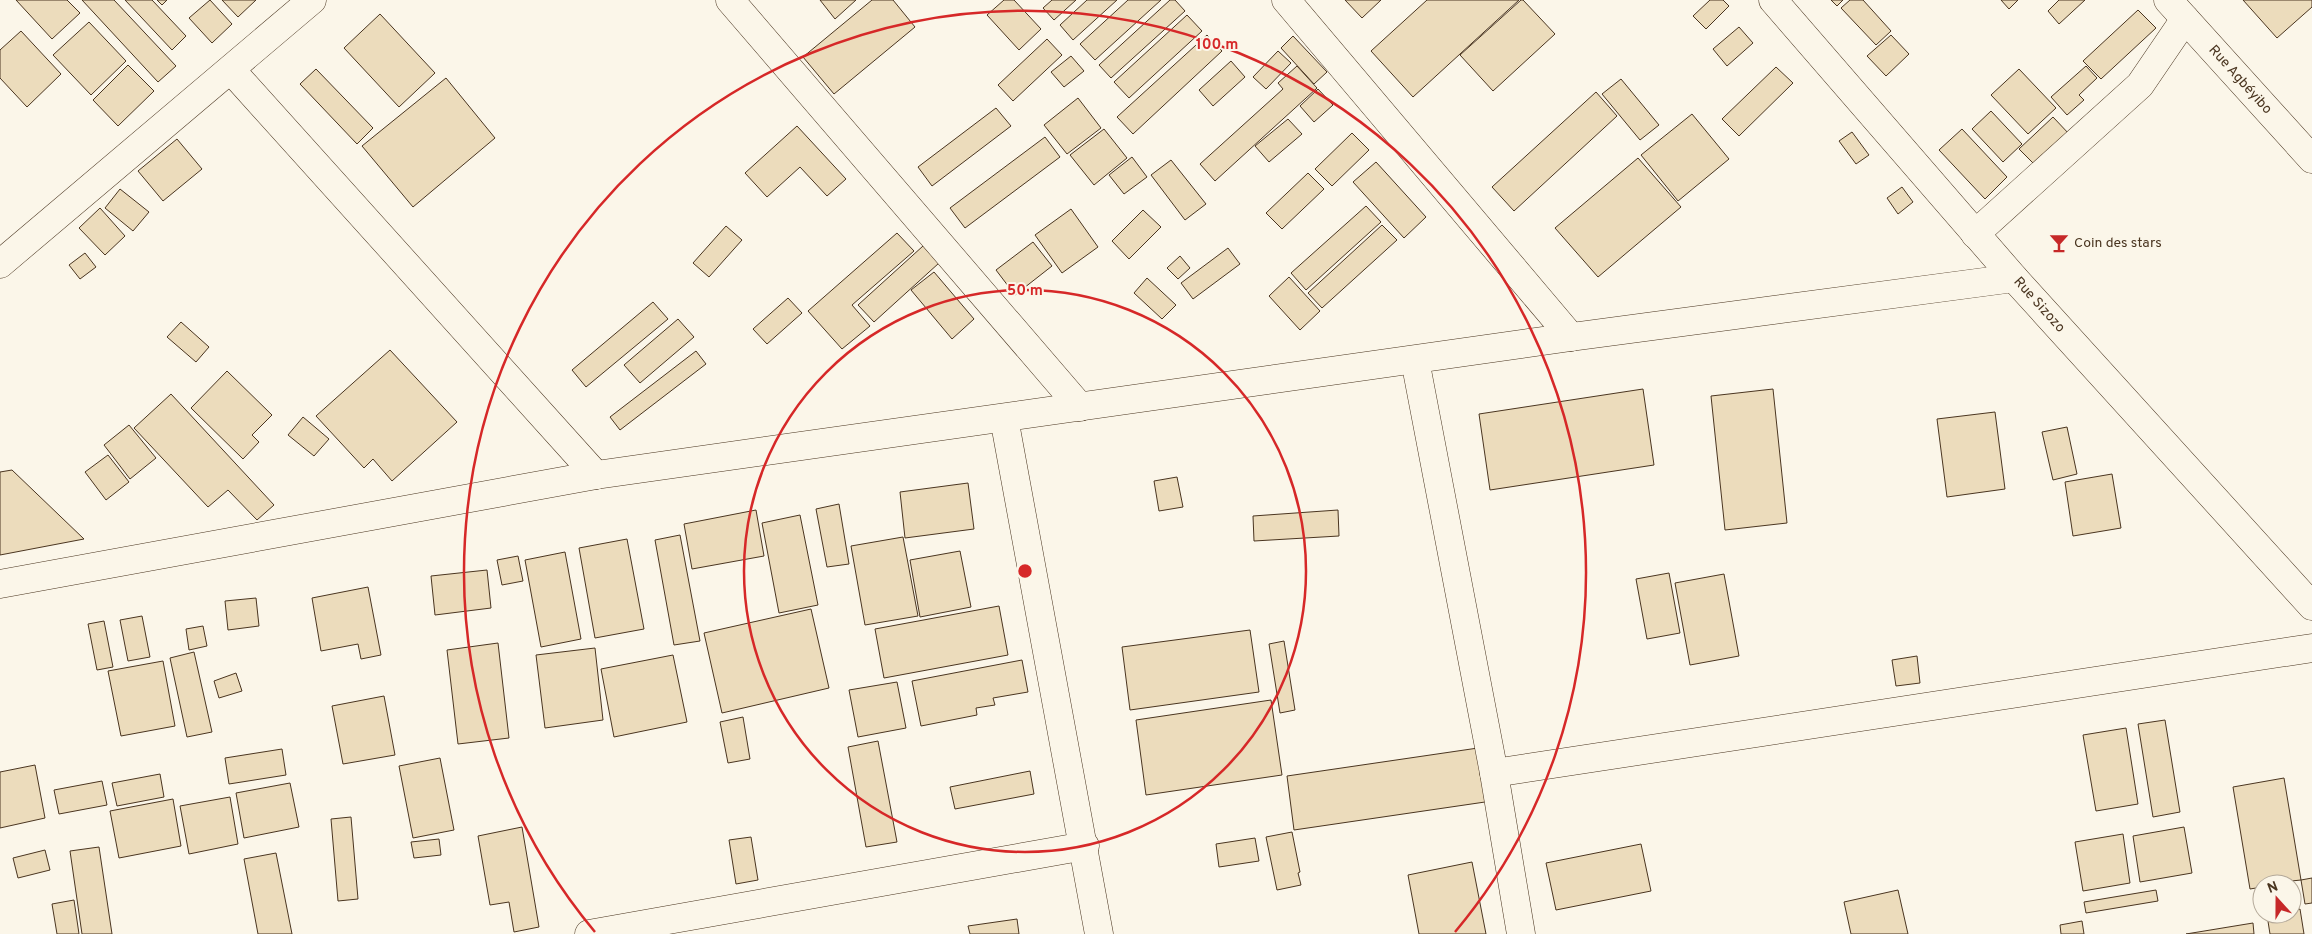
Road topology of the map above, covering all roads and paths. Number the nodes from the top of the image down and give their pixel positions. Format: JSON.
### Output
{"nodes":[{"id":1,"x":312,"y":0,"type":"edge"},
{"id":2,"x":730,"y":0,"type":"edge"},
{"id":3,"x":1286,"y":0,"type":"edge"},
{"id":4,"x":1773,"y":0,"type":"edge"},
{"id":5,"x":2176,"y":10,"type":"edge"},
{"id":6,"x":231,"y":70,"type":"junction"},
{"id":7,"x":2312,"y":159,"type":"edge"},
{"id":8,"x":1975,"y":234,"type":"junction"},
{"id":9,"x":0,"y":264,"type":"edge"},
{"id":10,"x":2014,"y":278,"type":"junction"},
{"id":11,"x":1571,"y":337,"type":"junction"},
{"id":12,"x":1415,"y":360,"type":"junction"},
{"id":13,"x":1080,"y":407,"type":"junction"},
{"id":14,"x":1004,"y":418,"type":"junction"},
{"id":15,"x":596,"y":475,"type":"junction"},
{"id":16,"x":0,"y":584,"type":"edge"},
{"id":17,"x":2312,"y":606,"type":"edge"},
{"id":18,"x":2312,"y":648,"type":"edge"},
{"id":19,"x":1494,"y":773,"type":"junction"},
{"id":20,"x":1085,"y":846,"type":"junction"},
{"id":21,"x":589,"y":934,"type":"edge"},
{"id":22,"x":1099,"y":934,"type":"edge"},
{"id":23,"x":1521,"y":934,"type":"edge"}],
"edges":[{"from":1,"to":6,"type":"street"},
{"from":2,"to":13,"type":"street"},
{"from":3,"to":11,"type":"street"},
{"from":4,"to":8,"type":"street","name":"Rue Sizozo"},
{"from":5,"to":7,"type":"street","name":"Rue Agbéyibo"},
{"from":5,"to":8,"type":"street"},
{"from":6,"to":9,"type":"street"},
{"from":6,"to":15,"type":"street"},
{"from":8,"to":10,"type":"street","name":"Rue Sizozo"},
{"from":10,"to":11,"type":"street"},
{"from":10,"to":17,"type":"street","name":"Rue Sizozo"},
{"from":11,"to":12,"type":"street"},
{"from":12,"to":13,"type":"street"},
{"from":12,"to":19,"type":"street"},
{"from":13,"to":14,"type":"street"},
{"from":14,"to":15,"type":"street"},
{"from":14,"to":20,"type":"street"},
{"from":15,"to":16,"type":"street"},
{"from":18,"to":19,"type":"street"},
{"from":19,"to":23,"type":"street"},
{"from":20,"to":21,"type":"street"},
{"from":20,"to":22,"type":"street"}]}
